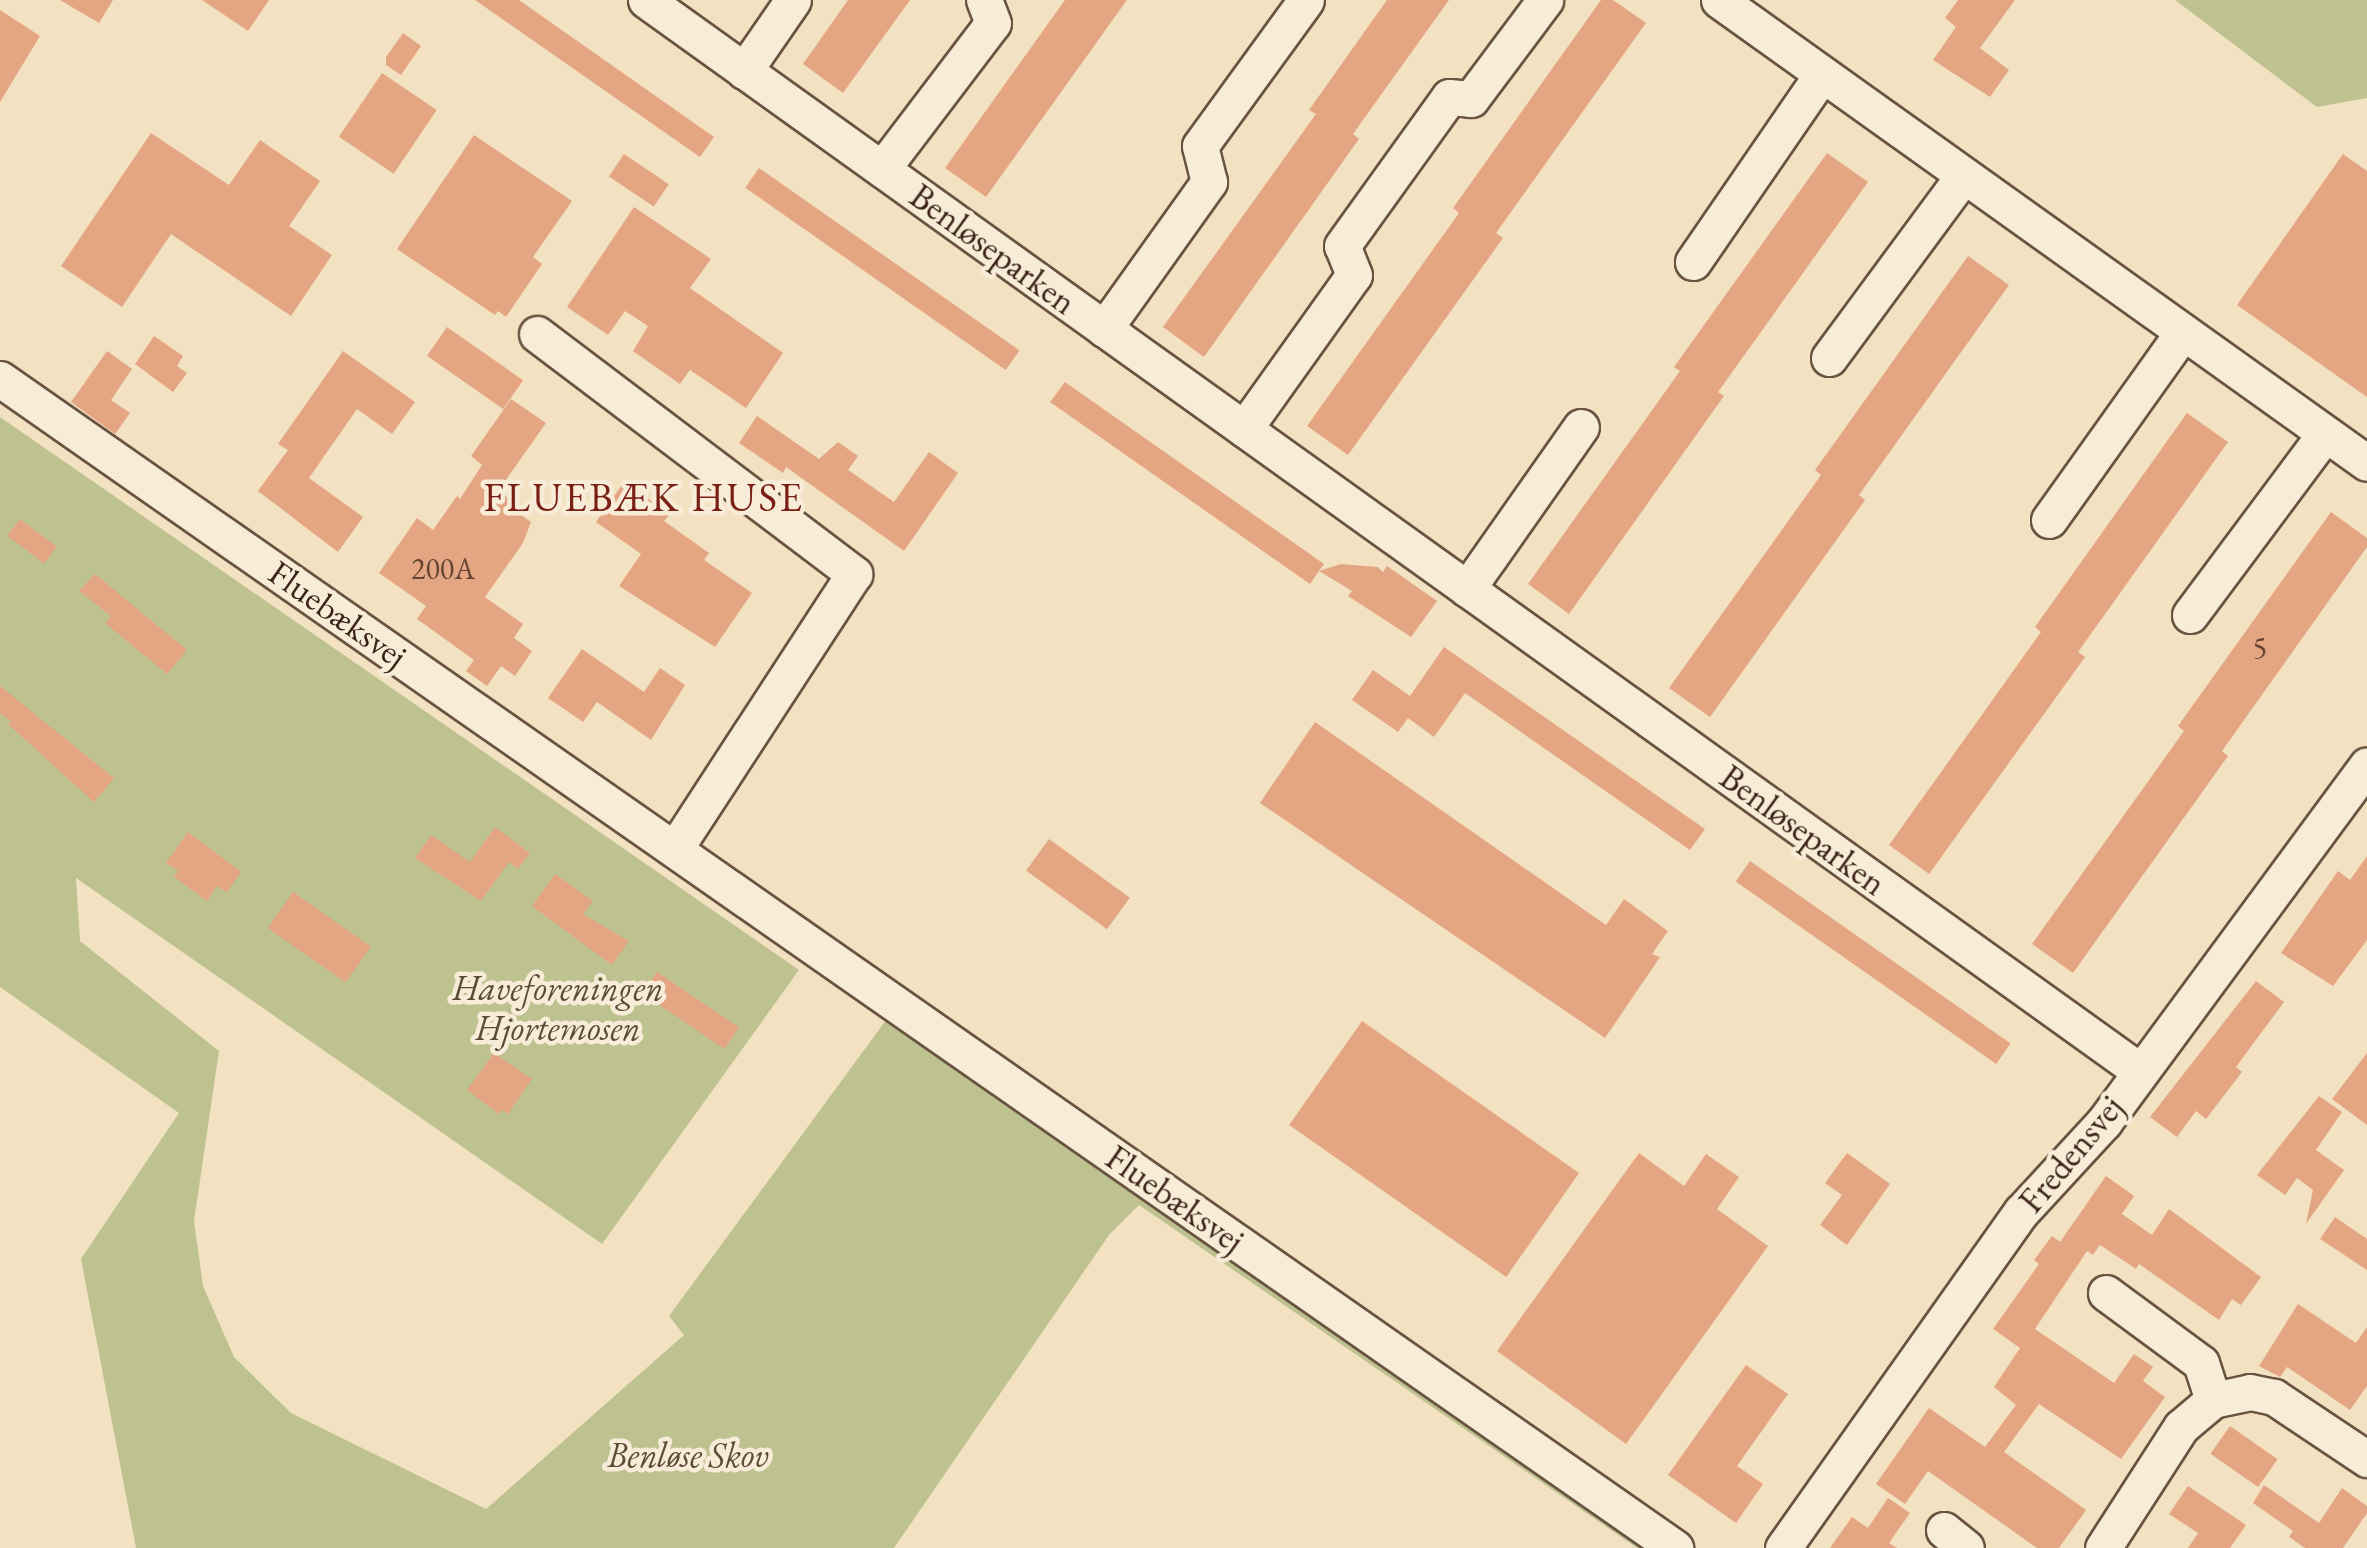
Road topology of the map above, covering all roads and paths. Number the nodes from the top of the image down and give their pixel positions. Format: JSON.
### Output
{"nodes":[{"id":1,"x":646,"y":0,"type":"edge"},
{"id":2,"x":793,"y":0,"type":"edge"},
{"id":3,"x":984,"y":0,"type":"edge"},
{"id":4,"x":1306,"y":0,"type":"edge"},
{"id":5,"x":1545,"y":0,"type":"edge"},
{"id":6,"x":1719,"y":0,"type":"edge"},
{"id":7,"x":744,"y":70,"type":"junction"},
{"id":8,"x":1822,"y":74,"type":"junction"},
{"id":9,"x":882,"y":170,"type":"junction"},
{"id":10,"x":1964,"y":175,"type":"junction"},
{"id":11,"x":1693,"y":262,"type":"dead end"},
{"id":12,"x":1104,"y":329,"type":"junction"},
{"id":13,"x":2183,"y":332,"type":"junction"},
{"id":14,"x":537,"y":334,"type":"dead end"},
{"id":15,"x":1830,"y":358,"type":"dead end"},
{"id":16,"x":0,"y":380,"type":"edge"},
{"id":17,"x":1581,"y":427,"type":"dead end"},
{"id":18,"x":1244,"y":429,"type":"junction"},
{"id":19,"x":2326,"y":434,"type":"junction"},
{"id":20,"x":2367,"y":463,"type":"edge"},
{"id":21,"x":2049,"y":520,"type":"dead end"},
{"id":22,"x":1467,"y":589,"type":"junction"},
{"id":23,"x":2190,"y":615,"type":"dead end"},
{"id":24,"x":2367,"y":765,"type":"edge"},
{"id":25,"x":676,"y":849,"type":"junction"},
{"id":26,"x":2140,"y":1071,"type":"junction"},
{"id":27,"x":2106,"y":1293,"type":"dead end"},
{"id":28,"x":2212,"y":1400,"type":"junction"},
{"id":29,"x":2367,"y":1459,"type":"edge"},
{"id":30,"x":1675,"y":1548,"type":"edge"},
{"id":31,"x":1783,"y":1548,"type":"edge"},
{"id":32,"x":2102,"y":1548,"type":"edge"}],
"edges":[{"from":1,"to":7,"type":"street","name":"Benløseparken"},
{"from":2,"to":7,"type":"street"},
{"from":3,"to":9,"type":"street","name":"Benløseparken"},
{"from":4,"to":12,"type":"street","name":"Benløseparken"},
{"from":5,"to":18,"type":"street"},
{"from":6,"to":8,"type":"street"},
{"from":7,"to":9,"type":"street","name":"Benløseparken"},
{"from":8,"to":10,"type":"street"},
{"from":8,"to":11,"type":"street"},
{"from":9,"to":12,"type":"street","name":"Benløseparken"},
{"from":10,"to":13,"type":"street"},
{"from":10,"to":15,"type":"street"},
{"from":12,"to":18,"type":"street","name":"Benløseparken"},
{"from":13,"to":19,"type":"street"},
{"from":13,"to":21,"type":"street"},
{"from":14,"to":25,"type":"street"},
{"from":16,"to":25,"type":"street","name":"Fluebæksvej"},
{"from":17,"to":22,"type":"street"},
{"from":18,"to":22,"type":"street","name":"Benløseparken"},
{"from":19,"to":20,"type":"street"},
{"from":19,"to":23,"type":"street"},
{"from":22,"to":26,"type":"street","name":"Benløseparken"},
{"from":24,"to":26,"type":"street","name":"Fredensvej"},
{"from":25,"to":30,"type":"street","name":"Fluebæksvej"},
{"from":26,"to":31,"type":"street","name":"Fredensvej"},
{"from":27,"to":28,"type":"street"},
{"from":28,"to":29,"type":"street"},
{"from":28,"to":32,"type":"street"}]}
